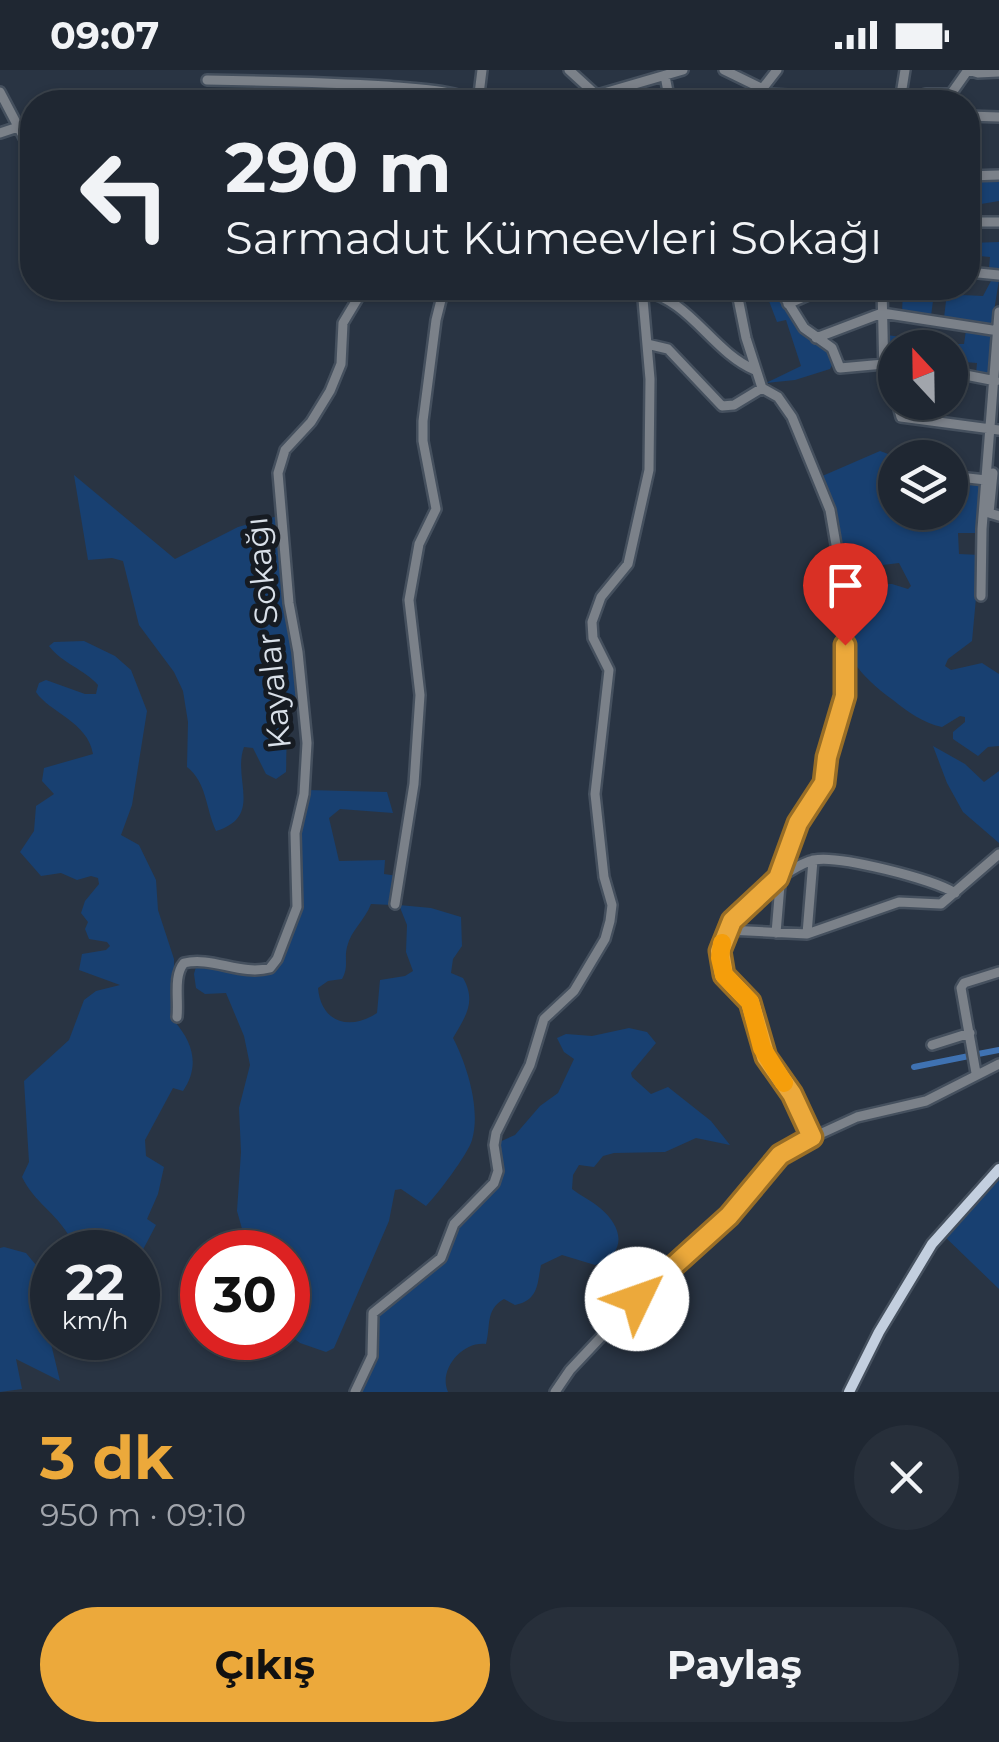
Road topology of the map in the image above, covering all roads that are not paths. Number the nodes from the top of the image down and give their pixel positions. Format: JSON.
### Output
{"nodes":[{"id":1,"x":317,"y":70,"type":"edge"},
{"id":2,"x":569,"y":70,"type":"edge"},
{"id":3,"x":682,"y":70,"type":"edge"},
{"id":4,"x":724,"y":70,"type":"edge"},
{"id":5,"x":968,"y":70,"type":"edge"},
{"id":6,"x":999,"y":72,"type":"edge"},
{"id":7,"x":665,"y":76,"type":"junction"},
{"id":8,"x":207,"y":80,"type":"dead end"},
{"id":9,"x":319,"y":82,"type":"junction"},
{"id":10,"x":416,"y":90,"type":"edge"},
{"id":11,"x":590,"y":90,"type":"edge"},
{"id":12,"x":625,"y":90,"type":"edge"},
{"id":13,"x":668,"y":90,"type":"edge"},
{"id":14,"x":760,"y":90,"type":"edge"},
{"id":15,"x":0,"y":92,"type":"edge"},
{"id":16,"x":20,"y":124,"type":"edge"},
{"id":17,"x":357,"y":300,"type":"edge"},
{"id":18,"x":441,"y":300,"type":"edge"},
{"id":19,"x":644,"y":300,"type":"edge"},
{"id":20,"x":669,"y":300,"type":"edge"},
{"id":21,"x":739,"y":300,"type":"edge"},
{"id":22,"x":786,"y":300,"type":"edge"},
{"id":23,"x":797,"y":300,"type":"edge"},
{"id":24,"x":882,"y":300,"type":"edge"},
{"id":25,"x":788,"y":304,"type":"junction"},
{"id":26,"x":999,"y":312,"type":"edge"},
{"id":27,"x":882,"y":314,"type":"junction"},
{"id":28,"x":882,"y":330,"type":"edge"},
{"id":29,"x":998,"y":331,"type":"edge"},
{"id":30,"x":816,"y":338,"type":"junction"},
{"id":31,"x":647,"y":344,"type":"junction"},
{"id":32,"x":878,"y":363,"type":"edge"},
{"id":33,"x":755,"y":370,"type":"junction"},
{"id":34,"x":968,"y":376,"type":"edge"},
{"id":35,"x":996,"y":381,"type":"edge"},
{"id":36,"x":762,"y":388,"type":"junction"},
{"id":37,"x":929,"y":420,"type":"edge"},
{"id":38,"x":995,"y":429,"type":"edge"},
{"id":39,"x":968,"y":476,"type":"edge"},
{"id":40,"x":989,"y":476,"type":"junction"},
{"id":41,"x":999,"y":516,"type":"edge"},
{"id":42,"x":982,"y":596,"type":"dead end"},
{"id":43,"x":999,"y":854,"type":"edge"},
{"id":44,"x":813,"y":860,"type":"junction"},
{"id":45,"x":778,"y":878,"type":"junction"},
{"id":46,"x":955,"y":893,"type":"junction"},
{"id":47,"x":395,"y":904,"type":"dead end"},
{"id":48,"x":726,"y":930,"type":"junction"},
{"id":49,"x":776,"y":934,"type":"junction"},
{"id":50,"x":807,"y":934,"type":"junction"},
{"id":51,"x":999,"y":972,"type":"edge"},
{"id":52,"x":176,"y":1017,"type":"dead end"},
{"id":53,"x":970,"y":1033,"type":"junction"},
{"id":54,"x":932,"y":1045,"type":"dead end"},
{"id":55,"x":999,"y":1064,"type":"edge"},
{"id":56,"x":976,"y":1073,"type":"junction"},
{"id":57,"x":812,"y":1137,"type":"junction"},
{"id":58,"x":999,"y":1169,"type":"edge"},
{"id":59,"x":355,"y":1392,"type":"edge"},
{"id":60,"x":555,"y":1392,"type":"edge"},
{"id":61,"x":849,"y":1392,"type":"edge"}],
"edges":[{"from":1,"to":9,"type":"street"},
{"from":2,"to":11,"type":"street"},
{"from":3,"to":7,"type":"street"},
{"from":4,"to":14,"type":"street"},
{"from":5,"to":6,"type":"street"},
{"from":7,"to":12,"type":"street"},
{"from":7,"to":13,"type":"street"},
{"from":8,"to":9,"type":"street"},
{"from":9,"to":10,"type":"street"},
{"from":15,"to":16,"type":"street"},
{"from":17,"to":52,"type":"street","name":"Kayalar Sokağı"},
{"from":18,"to":47,"type":"street"},
{"from":19,"to":31,"type":"street"},
{"from":20,"to":33,"type":"street"},
{"from":21,"to":33,"type":"street"},
{"from":22,"to":25,"type":"street"},
{"from":23,"to":25,"type":"street"},
{"from":24,"to":27,"type":"street"},
{"from":25,"to":30,"type":"street"},
{"from":26,"to":29,"type":"street"},
{"from":27,"to":28,"type":"street"},
{"from":27,"to":29,"type":"street"},
{"from":27,"to":30,"type":"street"},
{"from":29,"to":35,"type":"street"},
{"from":30,"to":32,"type":"street"},
{"from":31,"to":36,"type":"street"},
{"from":31,"to":59,"type":"street"},
{"from":33,"to":36,"type":"street"},
{"from":34,"to":35,"type":"street"},
{"from":35,"to":38,"type":"street"},
{"from":36,"to":45,"type":"street"},
{"from":37,"to":38,"type":"street"},
{"from":38,"to":40,"type":"street"},
{"from":39,"to":40,"type":"street"},
{"from":40,"to":41,"type":"street"},
{"from":40,"to":42,"type":"street"},
{"from":43,"to":46,"type":"street"},
{"from":44,"to":45,"type":"street"},
{"from":44,"to":46,"type":"street"},
{"from":44,"to":50,"type":"street"},
{"from":45,"to":48,"type":"street"},
{"from":45,"to":49,"type":"street"},
{"from":46,"to":50,"type":"street"},
{"from":48,"to":49,"type":"street"},
{"from":48,"to":57,"type":"street"},
{"from":49,"to":50,"type":"street"},
{"from":51,"to":53,"type":"street"},
{"from":53,"to":54,"type":"street"},
{"from":53,"to":56,"type":"street"},
{"from":55,"to":56,"type":"street"},
{"from":56,"to":57,"type":"street"},
{"from":57,"to":60,"type":"street"},
{"from":58,"to":61,"type":"main road"}]}
